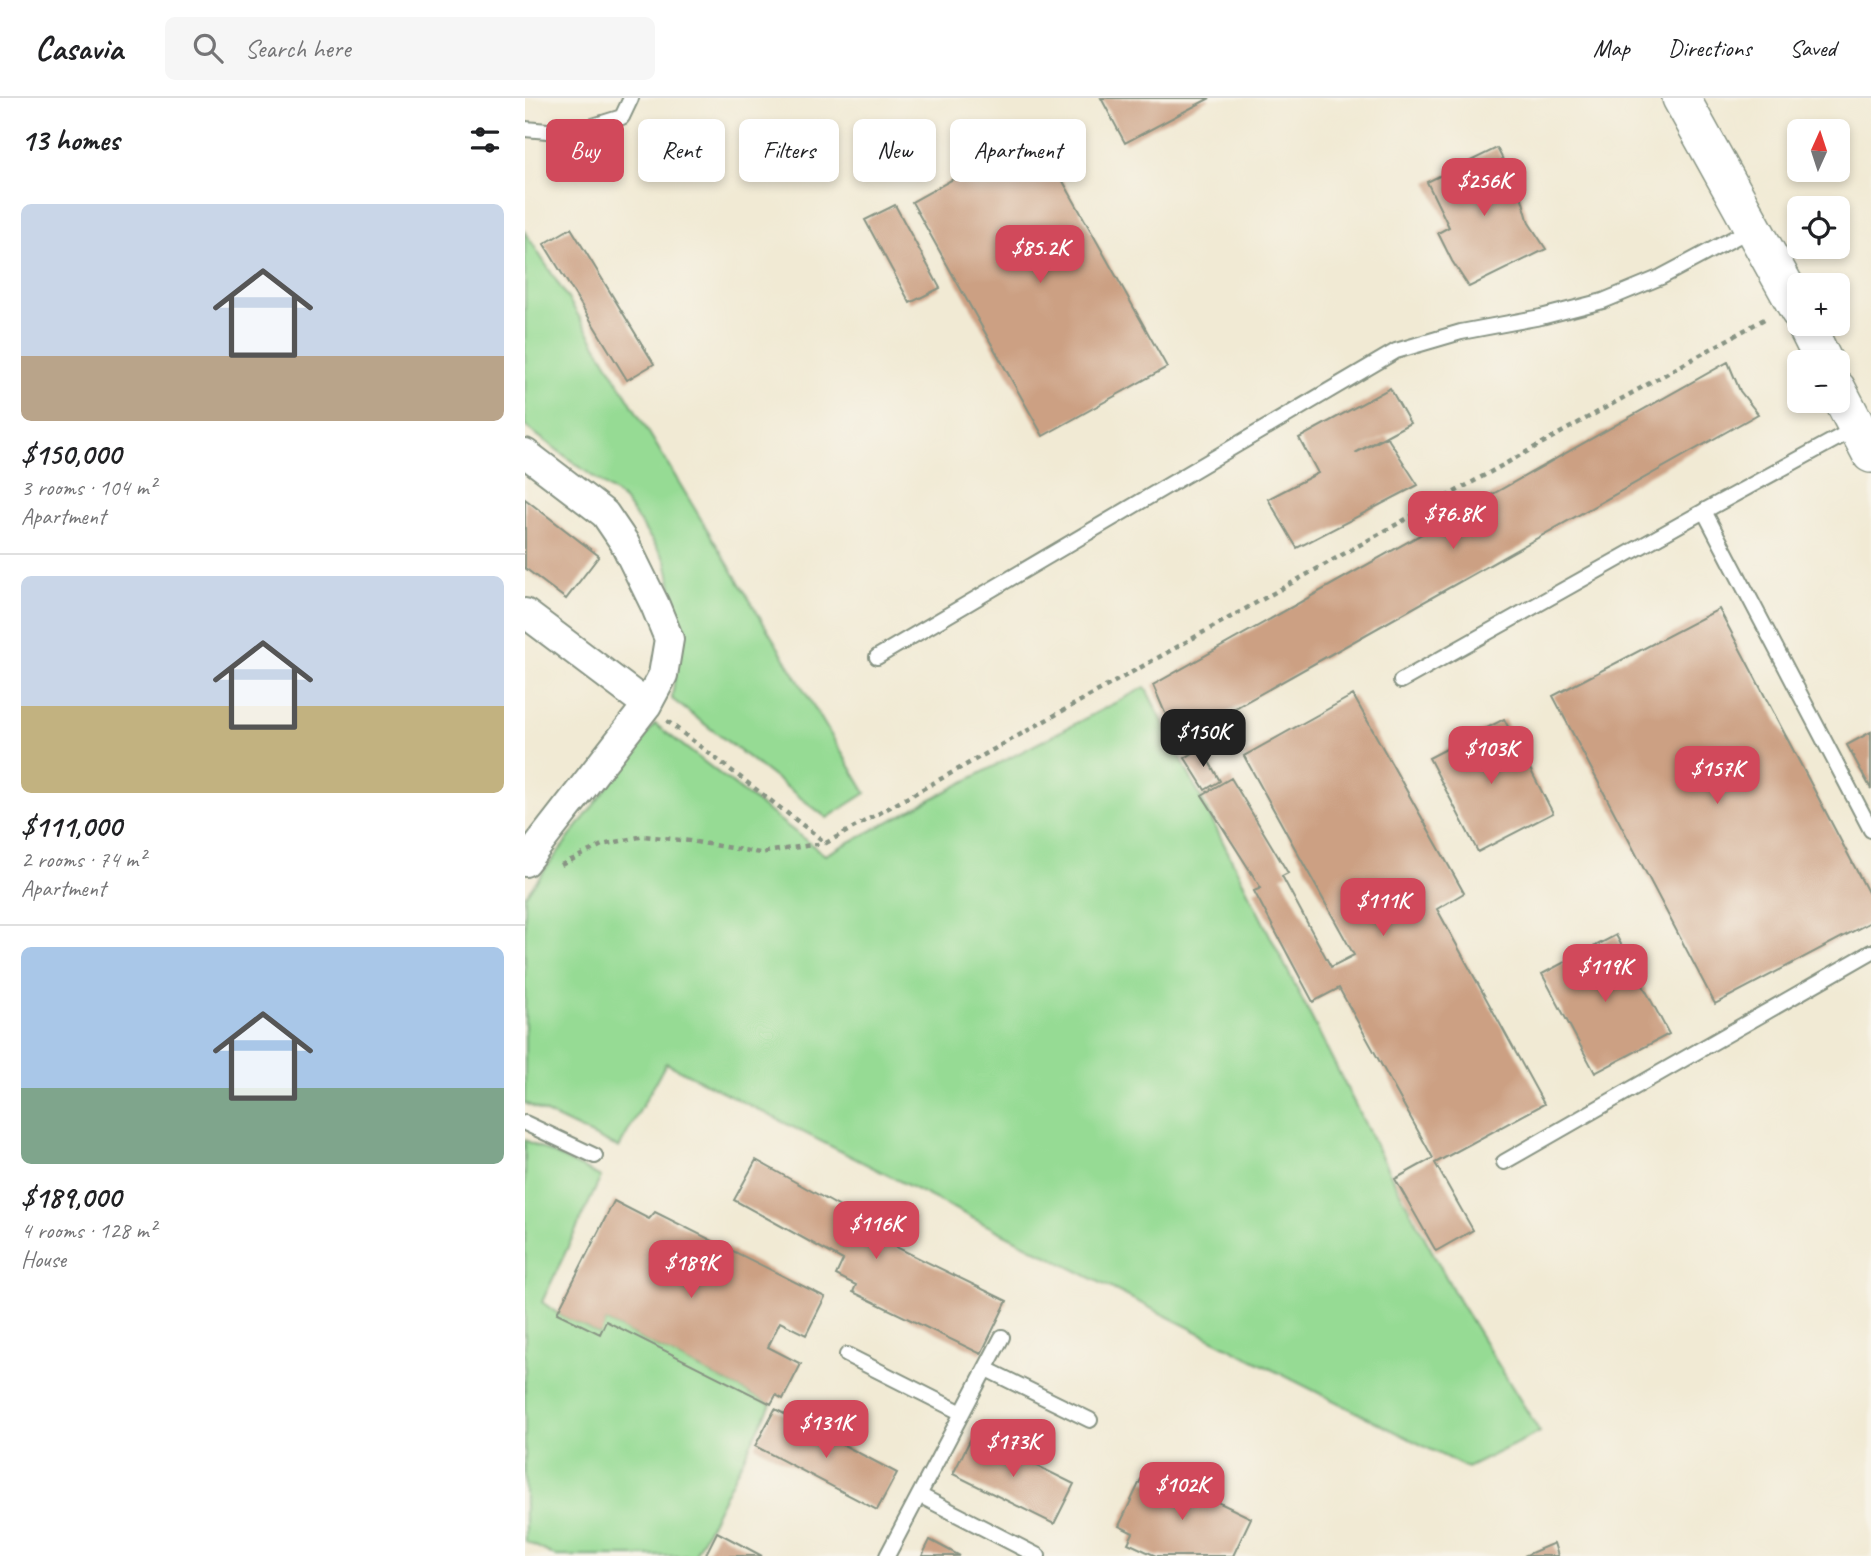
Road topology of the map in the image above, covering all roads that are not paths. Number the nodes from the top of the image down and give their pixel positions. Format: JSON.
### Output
{"nodes":[{"id":1,"x":631,"y":98,"type":"edge"},
{"id":2,"x":1681,"y":98,"type":"edge"},
{"id":3,"x":525,"y":129,"type":"edge"},
{"id":4,"x":1753,"y":227,"type":"junction"},
{"id":5,"x":1787,"y":288,"type":"edge"},
{"id":6,"x":1849,"y":413,"type":"edge"},
{"id":7,"x":1864,"y":441,"type":"edge"},
{"id":8,"x":525,"y":453,"type":"edge"},
{"id":9,"x":1704,"y":511,"type":"junction"},
{"id":10,"x":525,"y":613,"type":"edge"},
{"id":11,"x":877,"y":657,"type":"dead end"},
{"id":12,"x":1401,"y":681,"type":"dead end"},
{"id":13,"x":647,"y":705,"type":"junction"},
{"id":14,"x":1871,"y":830,"type":"edge"},
{"id":15,"x":525,"y":862,"type":"edge"},
{"id":16,"x":1871,"y":952,"type":"edge"},
{"id":17,"x":525,"y":1123,"type":"edge"},
{"id":18,"x":596,"y":1157,"type":"dead end"},
{"id":19,"x":1504,"y":1161,"type":"dead end"},
{"id":20,"x":1002,"y":1337,"type":"dead end"},
{"id":21,"x":846,"y":1355,"type":"dead end"},
{"id":22,"x":986,"y":1368,"type":"junction"},
{"id":23,"x":963,"y":1413,"type":"junction"},
{"id":24,"x":1090,"y":1420,"type":"dead end"},
{"id":25,"x":919,"y":1495,"type":"junction"},
{"id":26,"x":887,"y":1556,"type":"edge"},
{"id":27,"x":1038,"y":1556,"type":"edge"}],
"edges":[{"from":1,"to":3,"type":"lane"},
{"from":2,"to":4,"type":"street"},
{"from":4,"to":5,"type":"street"},
{"from":4,"to":11,"type":"lane"},
{"from":6,"to":7,"type":"street"},
{"from":7,"to":9,"type":"lane"},
{"from":8,"to":13,"type":"street"},
{"from":9,"to":12,"type":"lane"},
{"from":9,"to":14,"type":"lane"},
{"from":10,"to":13,"type":"street"},
{"from":13,"to":15,"type":"street"},
{"from":16,"to":19,"type":"lane"},
{"from":17,"to":18,"type":"lane"},
{"from":20,"to":22,"type":"lane"},
{"from":21,"to":23,"type":"lane"},
{"from":22,"to":23,"type":"lane"},
{"from":22,"to":24,"type":"lane"},
{"from":23,"to":25,"type":"lane"},
{"from":25,"to":26,"type":"lane"},
{"from":25,"to":27,"type":"lane"}]}
